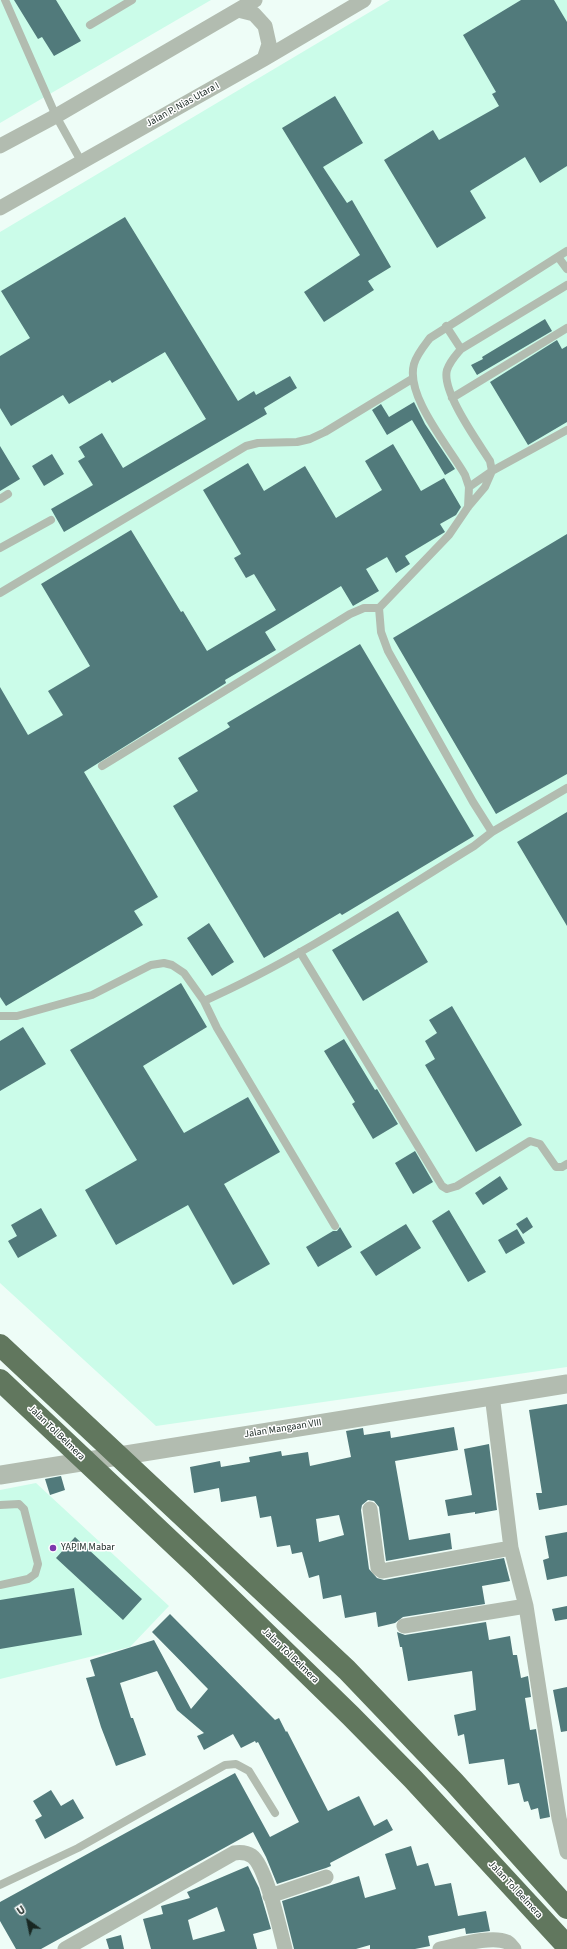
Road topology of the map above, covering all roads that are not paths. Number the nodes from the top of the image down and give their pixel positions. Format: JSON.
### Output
{"nodes":[{"id":1,"x":5,"y":0,"type":"edge"},
{"id":2,"x":132,"y":0,"type":"edge"},
{"id":3,"x":255,"y":0,"type":"edge"},
{"id":4,"x":364,"y":0,"type":"edge"},
{"id":5,"x":238,"y":10,"type":"junction"},
{"id":6,"x":90,"y":25,"type":"dead end"},
{"id":7,"x":264,"y":59,"type":"junction"},
{"id":8,"x":56,"y":116,"type":"junction"},
{"id":9,"x":0,"y":146,"type":"edge"},
{"id":10,"x":81,"y":162,"type":"junction"},
{"id":11,"x":0,"y":208,"type":"edge"},
{"id":12,"x":567,"y":251,"type":"edge"},
{"id":13,"x":558,"y":257,"type":"junction"},
{"id":14,"x":567,"y":269,"type":"edge"},
{"id":15,"x":567,"y":285,"type":"edge"},
{"id":16,"x":446,"y":326,"type":"junction"},
{"id":17,"x":567,"y":328,"type":"edge"},
{"id":18,"x":461,"y":349,"type":"junction"},
{"id":19,"x":412,"y":379,"type":"junction"},
{"id":20,"x":452,"y":398,"type":"junction"},
{"id":21,"x":567,"y":430,"type":"edge"},
{"id":22,"x":492,"y":471,"type":"junction"},
{"id":23,"x":469,"y":487,"type":"junction"},
{"id":24,"x":8,"y":494,"type":"dead end"},
{"id":25,"x":0,"y":499,"type":"edge"},
{"id":26,"x":468,"y":507,"type":"junction"},
{"id":27,"x":51,"y":520,"type":"dead end"},
{"id":28,"x":0,"y":548,"type":"edge"},
{"id":29,"x":0,"y":593,"type":"edge"},
{"id":30,"x":379,"y":608,"type":"junction"},
{"id":31,"x":102,"y":766,"type":"dead end"},
{"id":32,"x":567,"y":788,"type":"edge"},
{"id":33,"x":492,"y":832,"type":"junction"},
{"id":34,"x":300,"y":952,"type":"junction"},
{"id":35,"x":204,"y":1001,"type":"junction"},
{"id":36,"x":0,"y":1016,"type":"edge"},
{"id":37,"x":567,"y":1164,"type":"edge"},
{"id":38,"x":335,"y":1226,"type":"dead end"},
{"id":39,"x":0,"y":1345,"type":"edge"},
{"id":40,"x":0,"y":1380,"type":"edge"},
{"id":41,"x":567,"y":1384,"type":"edge"},
{"id":42,"x":492,"y":1396,"type":"junction"},
{"id":43,"x":0,"y":1475,"type":"edge"},
{"id":44,"x":0,"y":1505,"type":"edge"},
{"id":45,"x":370,"y":1509,"type":"dead end"},
{"id":46,"x":511,"y":1548,"type":"junction"},
{"id":47,"x":0,"y":1585,"type":"edge"},
{"id":48,"x":526,"y":1606,"type":"junction"},
{"id":49,"x":404,"y":1626,"type":"dead end"},
{"id":50,"x":275,"y":1813,"type":"dead end"},
{"id":51,"x":563,"y":1817,"type":"edge"},
{"id":52,"x":567,"y":1852,"type":"edge"},
{"id":53,"x":326,"y":1877,"type":"dead end"},
{"id":54,"x":0,"y":1885,"type":"edge"},
{"id":55,"x":270,"y":1896,"type":"junction"},
{"id":56,"x":567,"y":1908,"type":"edge"},
{"id":57,"x":567,"y":1946,"type":"edge"},
{"id":58,"x":65,"y":1949,"type":"edge"},
{"id":59,"x":286,"y":1949,"type":"edge"},
{"id":60,"x":440,"y":1949,"type":"edge"},
{"id":61,"x":514,"y":1949,"type":"edge"}],
"edges":[{"from":1,"to":8,"type":"lane"},
{"from":2,"to":6,"type":"lane"},
{"from":3,"to":5,"type":"street"},
{"from":4,"to":7,"type":"street","name":"Jalan P. Nias Utara I"},
{"from":5,"to":7,"type":"street"},
{"from":5,"to":8,"type":"street"},
{"from":7,"to":10,"type":"street","name":"Jalan P. Nias Utara I"},
{"from":8,"to":9,"type":"street"},
{"from":8,"to":10,"type":"lane"},
{"from":10,"to":11,"type":"street","name":"Jalan P. Nias Utara I"},
{"from":12,"to":13,"type":"lane"},
{"from":13,"to":14,"type":"lane"},
{"from":13,"to":16,"type":"lane"},
{"from":15,"to":18,"type":"lane"},
{"from":16,"to":18,"type":"lane"},
{"from":16,"to":19,"type":"lane"},
{"from":17,"to":20,"type":"lane"},
{"from":18,"to":20,"type":"lane"},
{"from":19,"to":23,"type":"lane"},
{"from":19,"to":29,"type":"lane"},
{"from":20,"to":22,"type":"lane"},
{"from":21,"to":22,"type":"lane"},
{"from":22,"to":23,"type":"lane"},
{"from":22,"to":26,"type":"lane"},
{"from":23,"to":26,"type":"lane"},
{"from":24,"to":25,"type":"lane"},
{"from":26,"to":30,"type":"lane"},
{"from":27,"to":28,"type":"lane"},
{"from":30,"to":31,"type":"lane"},
{"from":30,"to":33,"type":"lane"},
{"from":32,"to":33,"type":"lane"},
{"from":33,"to":34,"type":"lane"},
{"from":34,"to":35,"type":"lane"},
{"from":34,"to":37,"type":"lane"},
{"from":35,"to":36,"type":"lane"},
{"from":35,"to":38,"type":"lane"},
{"from":39,"to":56,"type":"highway"},
{"from":40,"to":57,"type":"highway","name":"Jalan Tol Belmera"},
{"from":41,"to":42,"type":"street","name":"Jalan Mangaan VIII"},
{"from":42,"to":43,"type":"street","name":"Jalan Mangaan VIII"},
{"from":42,"to":46,"type":"street"},
{"from":44,"to":47,"type":"lane"},
{"from":45,"to":46,"type":"street"},
{"from":46,"to":48,"type":"street"},
{"from":48,"to":49,"type":"street"},
{"from":48,"to":51,"type":"street"},
{"from":50,"to":54,"type":"lane"},
{"from":51,"to":52,"type":"street"},
{"from":53,"to":55,"type":"street"},
{"from":55,"to":58,"type":"street"},
{"from":55,"to":59,"type":"street"},
{"from":60,"to":61,"type":"street"}]}
